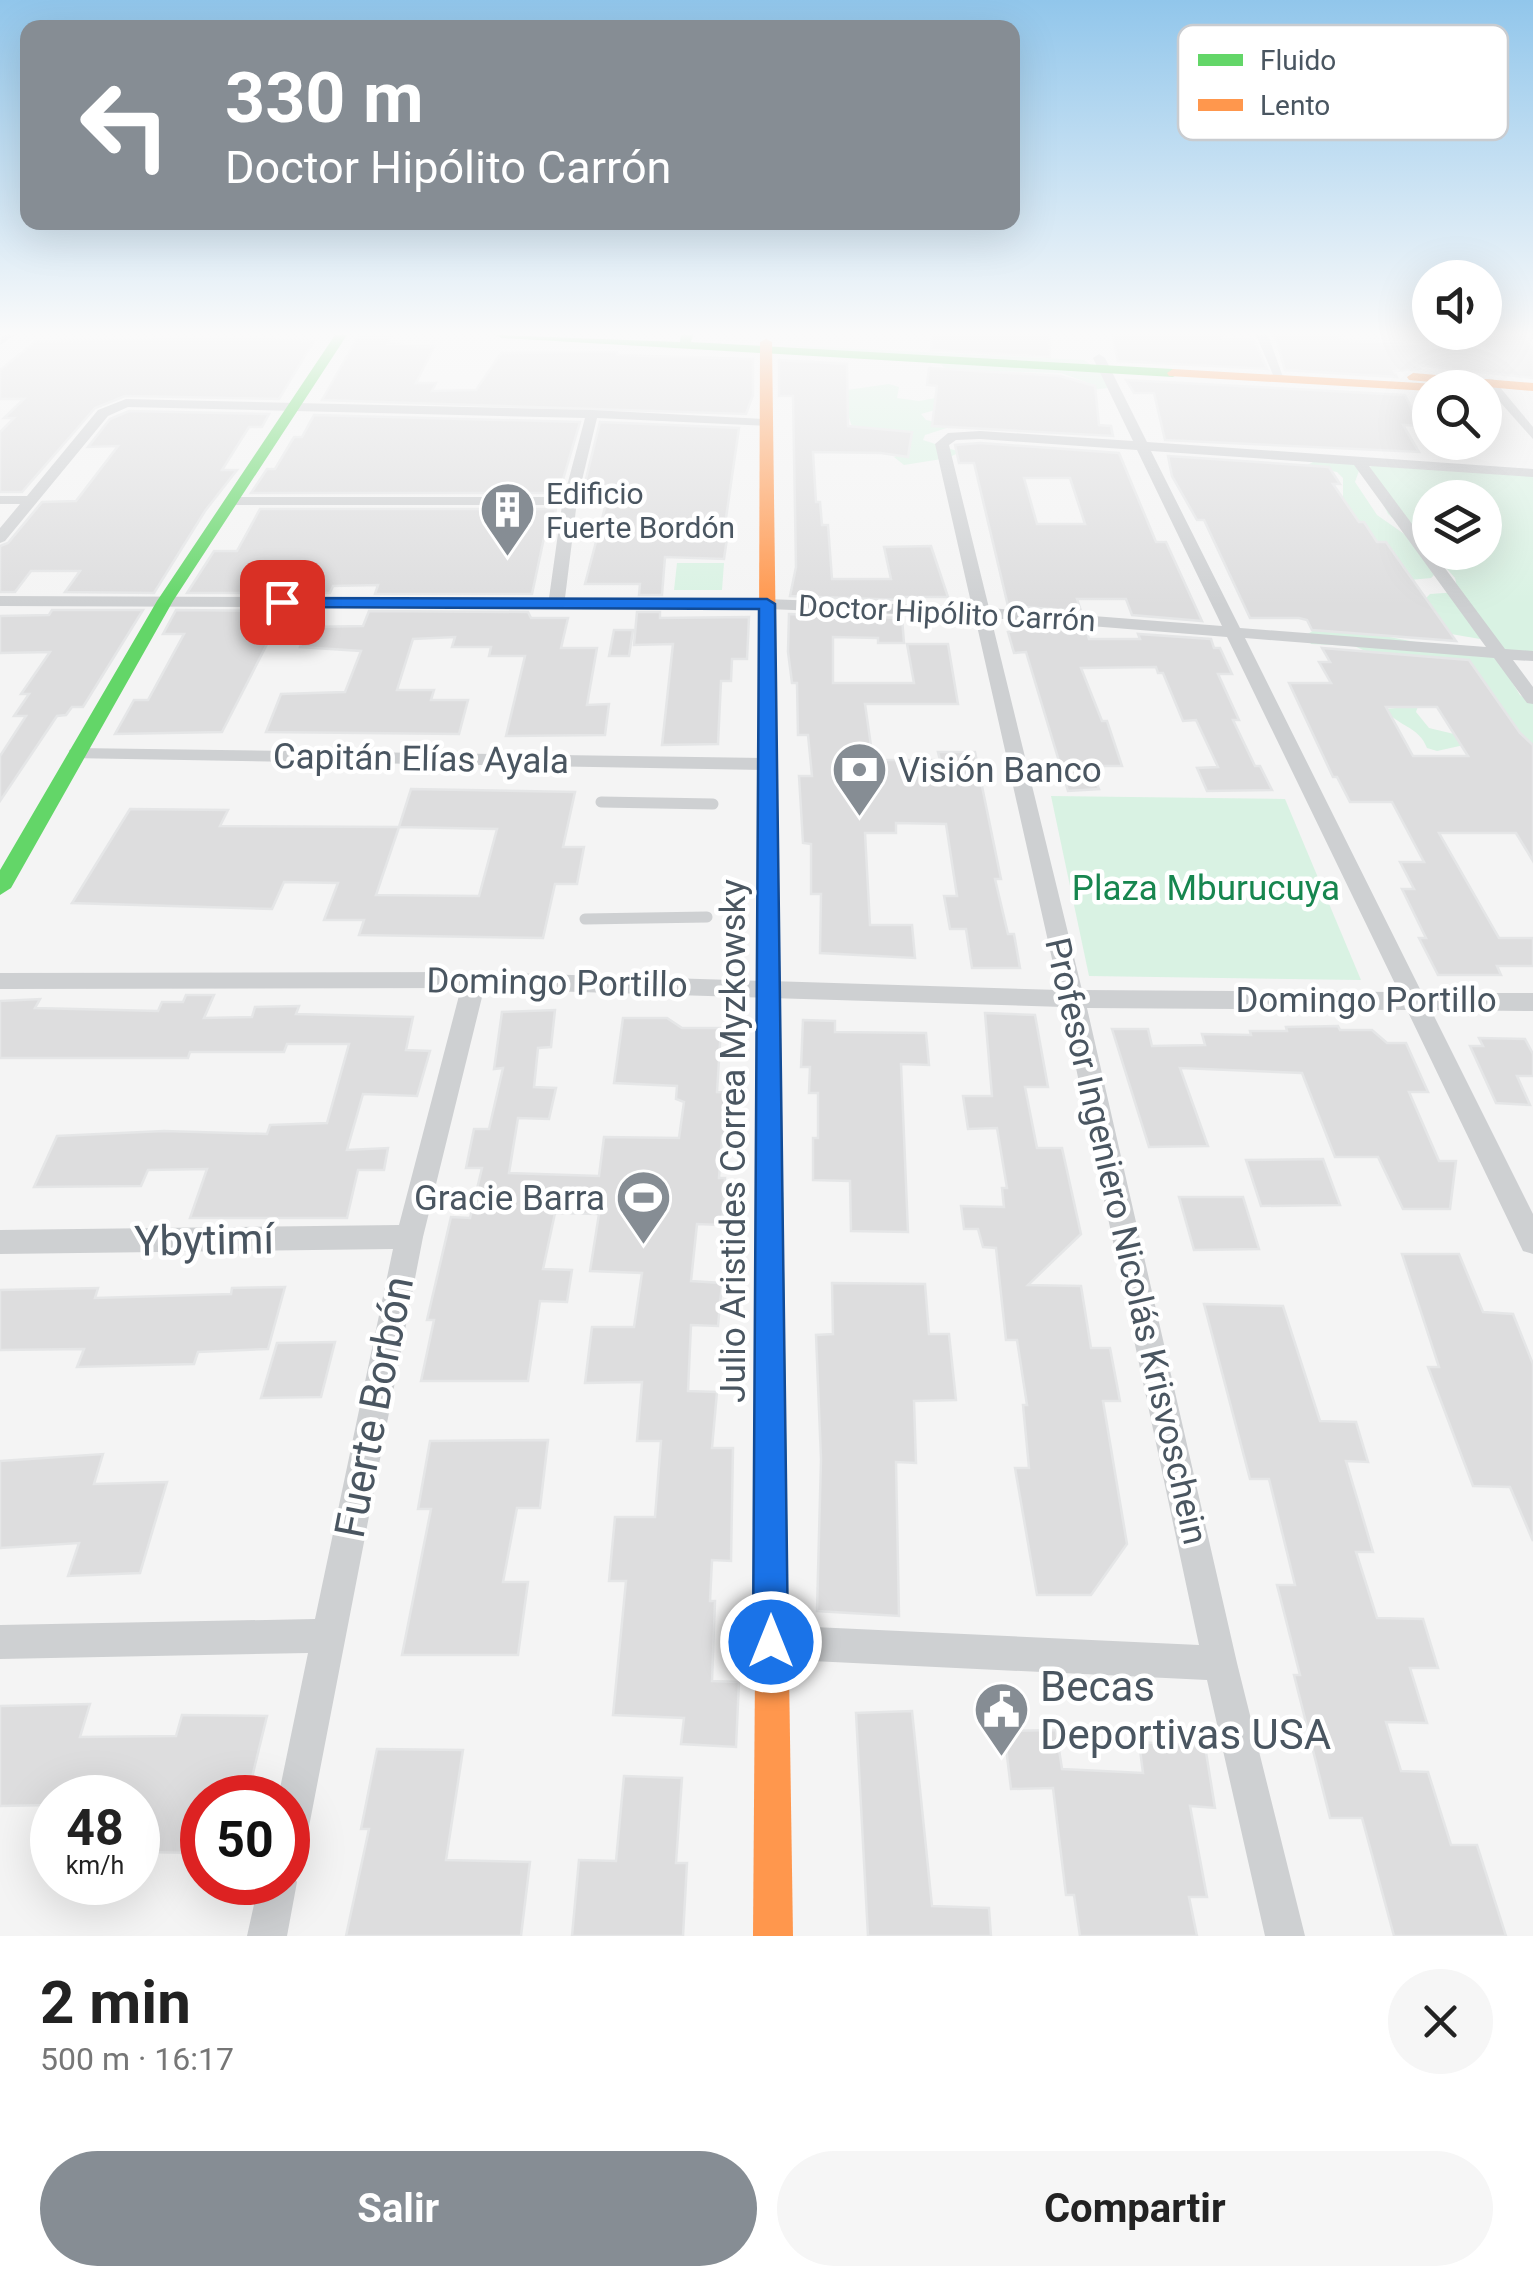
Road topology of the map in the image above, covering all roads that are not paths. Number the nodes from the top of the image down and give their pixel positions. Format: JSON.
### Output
{"nodes":[{"id":1,"x":92,"y":425,"type":"edge"},
{"id":2,"x":282,"y":425,"type":"edge"},
{"id":3,"x":589,"y":425,"type":"edge"},
{"id":4,"x":764,"y":425,"type":"edge"},
{"id":5,"x":1130,"y":425,"type":"edge"},
{"id":6,"x":1140,"y":447,"type":"junction"},
{"id":7,"x":1358,"y":462,"type":"junction"},
{"id":8,"x":1533,"y":473,"type":"edge"},
{"id":9,"x":0,"y":500,"type":"edge"},
{"id":10,"x":28,"y":500,"type":"junction"},
{"id":11,"x":570,"y":501,"type":"junction"},
{"id":12,"x":232,"y":502,"type":"junction"},
{"id":13,"x":0,"y":538,"type":"edge"},
{"id":14,"x":0,"y":601,"type":"edge"},
{"id":15,"x":165,"y":601,"type":"junction"},
{"id":16,"x":556,"y":604,"type":"junction"},
{"id":17,"x":767,"y":604,"type":"junction"},
{"id":18,"x":982,"y":612,"type":"junction"},
{"id":19,"x":1232,"y":629,"type":"junction"},
{"id":20,"x":1498,"y":655,"type":"junction"},
{"id":21,"x":1533,"y":656,"type":"edge"},
{"id":22,"x":1533,"y":699,"type":"edge"},
{"id":23,"x":76,"y":754,"type":"junction"},
{"id":24,"x":766,"y":764,"type":"junction"},
{"id":25,"x":601,"y":802,"type":"dead end"},
{"id":26,"x":712,"y":804,"type":"dead end"},
{"id":27,"x":0,"y":888,"type":"edge"},
{"id":28,"x":708,"y":918,"type":"dead end"},
{"id":29,"x":584,"y":919,"type":"dead end"},
{"id":30,"x":474,"y":980,"type":"junction"},
{"id":31,"x":0,"y":981,"type":"edge"},
{"id":32,"x":766,"y":988,"type":"junction"},
{"id":33,"x":1074,"y":998,"type":"junction"},
{"id":34,"x":1412,"y":999,"type":"junction"},
{"id":35,"x":1533,"y":1002,"type":"edge"},
{"id":36,"x":408,"y":1237,"type":"junction"},
{"id":37,"x":0,"y":1242,"type":"edge"},
{"id":38,"x":1533,"y":1242,"type":"edge"},
{"id":39,"x":328,"y":1636,"type":"junction"},
{"id":40,"x":0,"y":1642,"type":"edge"},
{"id":41,"x":771,"y":1642,"type":"junction"},
{"id":42,"x":1220,"y":1663,"type":"junction"},
{"id":43,"x":300,"y":1775,"type":"edge"},
{"id":44,"x":273,"y":1905,"type":"edge"},
{"id":45,"x":267,"y":1936,"type":"edge"},
{"id":46,"x":773,"y":1936,"type":"edge"},
{"id":47,"x":1285,"y":1936,"type":"edge"}],
"edges":[{"from":1,"to":10,"type":"street"},
{"from":2,"to":12,"type":"main road"},
{"from":3,"to":11,"type":"street"},
{"from":4,"to":17,"type":"main road","name":"Julio Aristides Correa Myzkowsky"},
{"from":5,"to":6,"type":"street"},
{"from":6,"to":7,"type":"street"},
{"from":6,"to":18,"type":"street","name":"Profesor Ingeniero Nicolás Krisvoschein"},
{"from":6,"to":19,"type":"street"},
{"from":7,"to":8,"type":"street"},
{"from":7,"to":20,"type":"street"},
{"from":9,"to":10,"type":"street"},
{"from":10,"to":13,"type":"street"},
{"from":11,"to":12,"type":"street"},
{"from":11,"to":16,"type":"street"},
{"from":12,"to":15,"type":"main road"},
{"from":14,"to":15,"type":"street","name":"Doctor Hipólito Carrón"},
{"from":15,"to":16,"type":"street","name":"Doctor Hipólito Carrón"},
{"from":15,"to":23,"type":"main road"},
{"from":16,"to":17,"type":"street","name":"Doctor Hipólito Carrón"},
{"from":17,"to":18,"type":"street","name":"Doctor Hipólito Carrón"},
{"from":17,"to":24,"type":"main road","name":"Julio Aristides Correa Myzkowsky"},
{"from":18,"to":19,"type":"street","name":"Doctor Hipólito Carrón"},
{"from":18,"to":33,"type":"street","name":"Profesor Ingeniero Nicolás Krisvoschein"},
{"from":19,"to":20,"type":"street","name":"Doctor Hipólito Carrón"},
{"from":19,"to":34,"type":"street"},
{"from":20,"to":21,"type":"street","name":"Doctor Hipólito Carrón"},
{"from":20,"to":22,"type":"street"},
{"from":23,"to":24,"type":"street","name":"Capitán Elías Ayala"},
{"from":23,"to":27,"type":"main road"},
{"from":24,"to":32,"type":"main road","name":"Julio Aristides Correa Myzkowsky"},
{"from":25,"to":26,"type":"lane"},
{"from":28,"to":29,"type":"lane"},
{"from":30,"to":31,"type":"street","name":"Domingo Portillo"},
{"from":30,"to":32,"type":"street","name":"Domingo Portillo"},
{"from":30,"to":36,"type":"street","name":"Fuerte Borbón"},
{"from":32,"to":33,"type":"street","name":"Domingo Portillo"},
{"from":32,"to":41,"type":"main road","name":"Julio Aristides Correa Myzkowsky"},
{"from":33,"to":34,"type":"street","name":"Domingo Portillo"},
{"from":33,"to":42,"type":"street","name":"Profesor Ingeniero Nicolás Krisvoschein"},
{"from":34,"to":35,"type":"street","name":"Domingo Portillo"},
{"from":34,"to":38,"type":"street"},
{"from":36,"to":37,"type":"street","name":"Ybytimí"},
{"from":36,"to":39,"type":"street","name":"Fuerte Borbón"},
{"from":39,"to":40,"type":"street"},
{"from":39,"to":43,"type":"street","name":"Fuerte Borbón"},
{"from":41,"to":42,"type":"street"},
{"from":41,"to":46,"type":"main road","name":"Julio Aristides Correa Myzkowsky"},
{"from":42,"to":47,"type":"street","name":"Profesor Ingeniero Nicolás Krisvoschein"},
{"from":44,"to":45,"type":"street"}]}
